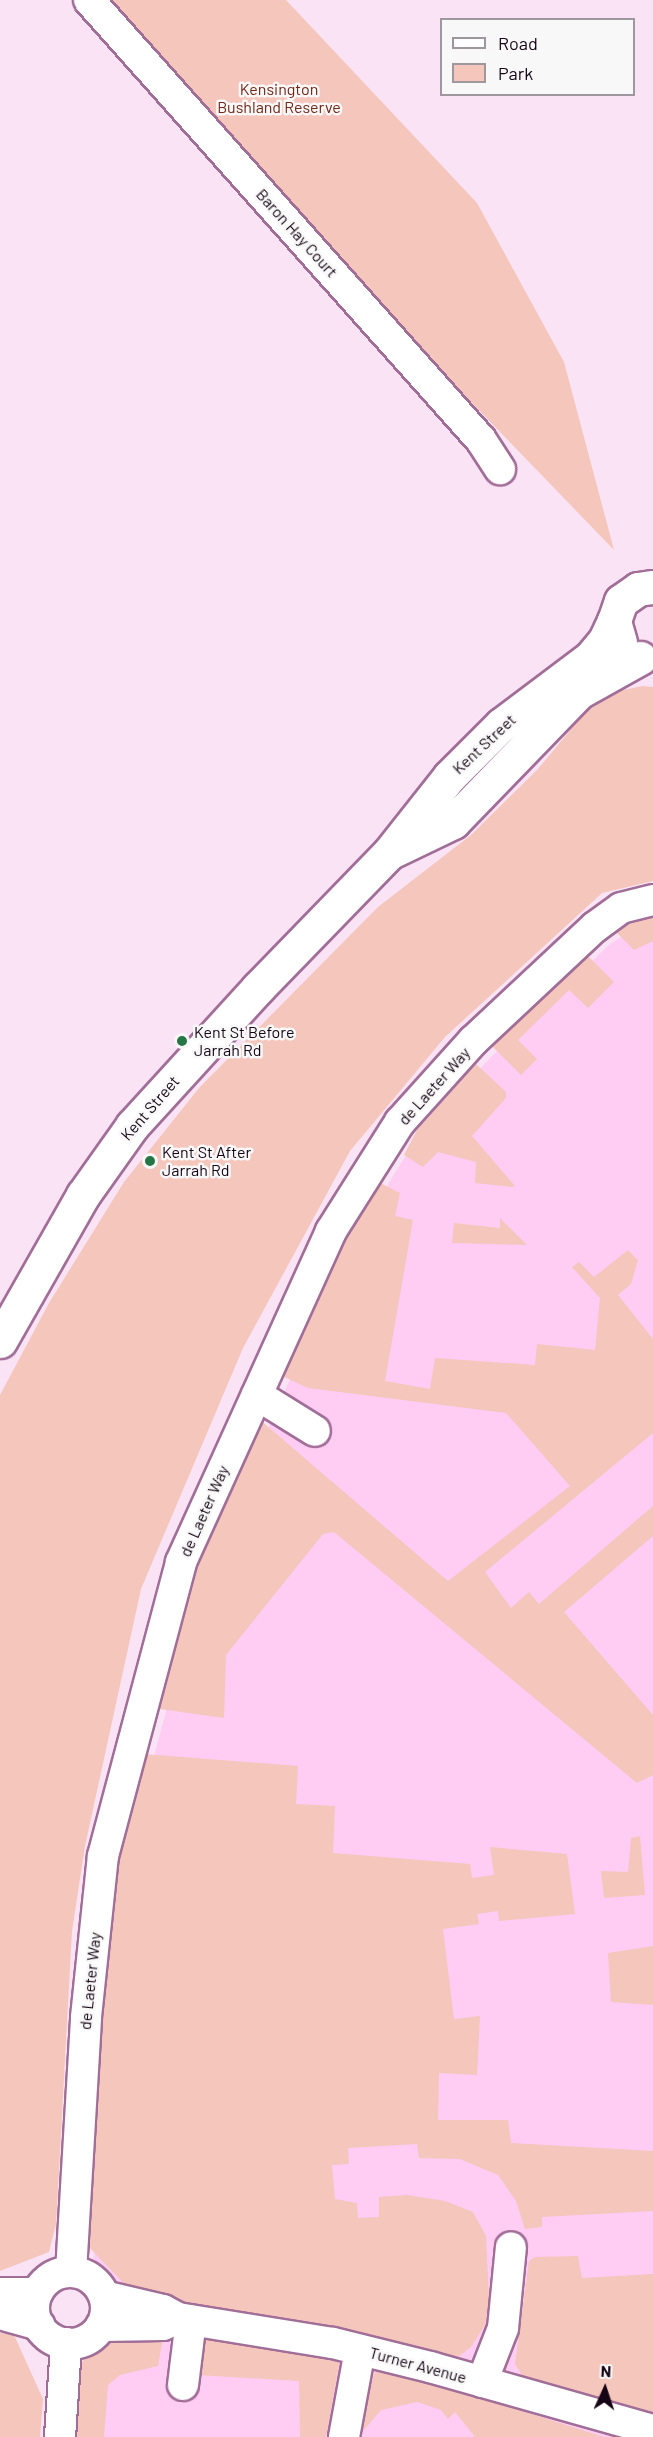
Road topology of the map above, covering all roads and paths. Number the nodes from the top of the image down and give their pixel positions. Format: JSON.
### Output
{"nodes":[{"id":1,"x":89,"y":0,"type":"edge"},
{"id":2,"x":500,"y":469,"type":"dead end"},
{"id":3,"x":651,"y":586,"type":"edge"},
{"id":4,"x":614,"y":621,"type":"junction"},
{"id":5,"x":646,"y":658,"type":"edge"},
{"id":6,"x":389,"y":853,"type":"junction"},
{"id":7,"x":653,"y":900,"type":"edge"},
{"id":8,"x":0,"y":1341,"type":"edge"},
{"id":9,"x":257,"y":1395,"type":"junction"},
{"id":10,"x":315,"y":1431,"type":"dead end"},
{"id":11,"x":511,"y":2247,"type":"dead end"},
{"id":12,"x":71,"y":2272,"type":"junction"},
{"id":13,"x":0,"y":2293,"type":"edge"},
{"id":14,"x":37,"y":2293,"type":"junction"},
{"id":15,"x":104,"y":2296,"type":"junction"},
{"id":16,"x":0,"y":2314,"type":"edge"},
{"id":17,"x":184,"y":2319,"type":"junction"},
{"id":18,"x":39,"y":2325,"type":"junction"},
{"id":19,"x":101,"y":2326,"type":"junction"},
{"id":20,"x":66,"y":2343,"type":"junction"},
{"id":21,"x":360,"y":2350,"type":"junction"},
{"id":22,"x":482,"y":2382,"type":"junction"},
{"id":23,"x":183,"y":2385,"type":"dead end"},
{"id":24,"x":653,"y":2430,"type":"edge"},
{"id":25,"x":60,"y":2437,"type":"edge"},
{"id":26,"x":344,"y":2437,"type":"edge"}],
"edges":[{"from":1,"to":2,"type":"street","name":"Baron Hay Court"},
{"from":3,"to":4,"type":"main road","name":"Kent Street"},
{"from":4,"to":5,"type":"main road"},
{"from":4,"to":6,"type":"main road","name":"Kent Street"},
{"from":5,"to":6,"type":"main road","name":"Kent Street"},
{"from":6,"to":8,"type":"main road","name":"Kent Street"},
{"from":7,"to":9,"type":"street","name":"de Laeter Way"},
{"from":9,"to":10,"type":"street"},
{"from":9,"to":12,"type":"street","name":"de Laeter Way"},
{"from":11,"to":22,"type":"street"},
{"from":12,"to":14,"type":"street"},
{"from":12,"to":15,"type":"street"},
{"from":13,"to":14,"type":"street"},
{"from":14,"to":18,"type":"street"},
{"from":15,"to":17,"type":"street","name":"Turner Avenue"},
{"from":15,"to":19,"type":"street"},
{"from":16,"to":18,"type":"street"},
{"from":17,"to":19,"type":"street","name":"Turner Avenue"},
{"from":17,"to":21,"type":"street","name":"Turner Avenue"},
{"from":17,"to":23,"type":"street"},
{"from":18,"to":20,"type":"street"},
{"from":19,"to":20,"type":"street"},
{"from":20,"to":25,"type":"street"},
{"from":21,"to":22,"type":"street","name":"Turner Avenue"},
{"from":21,"to":26,"type":"street"},
{"from":22,"to":24,"type":"street","name":"Turner Avenue"}]}
